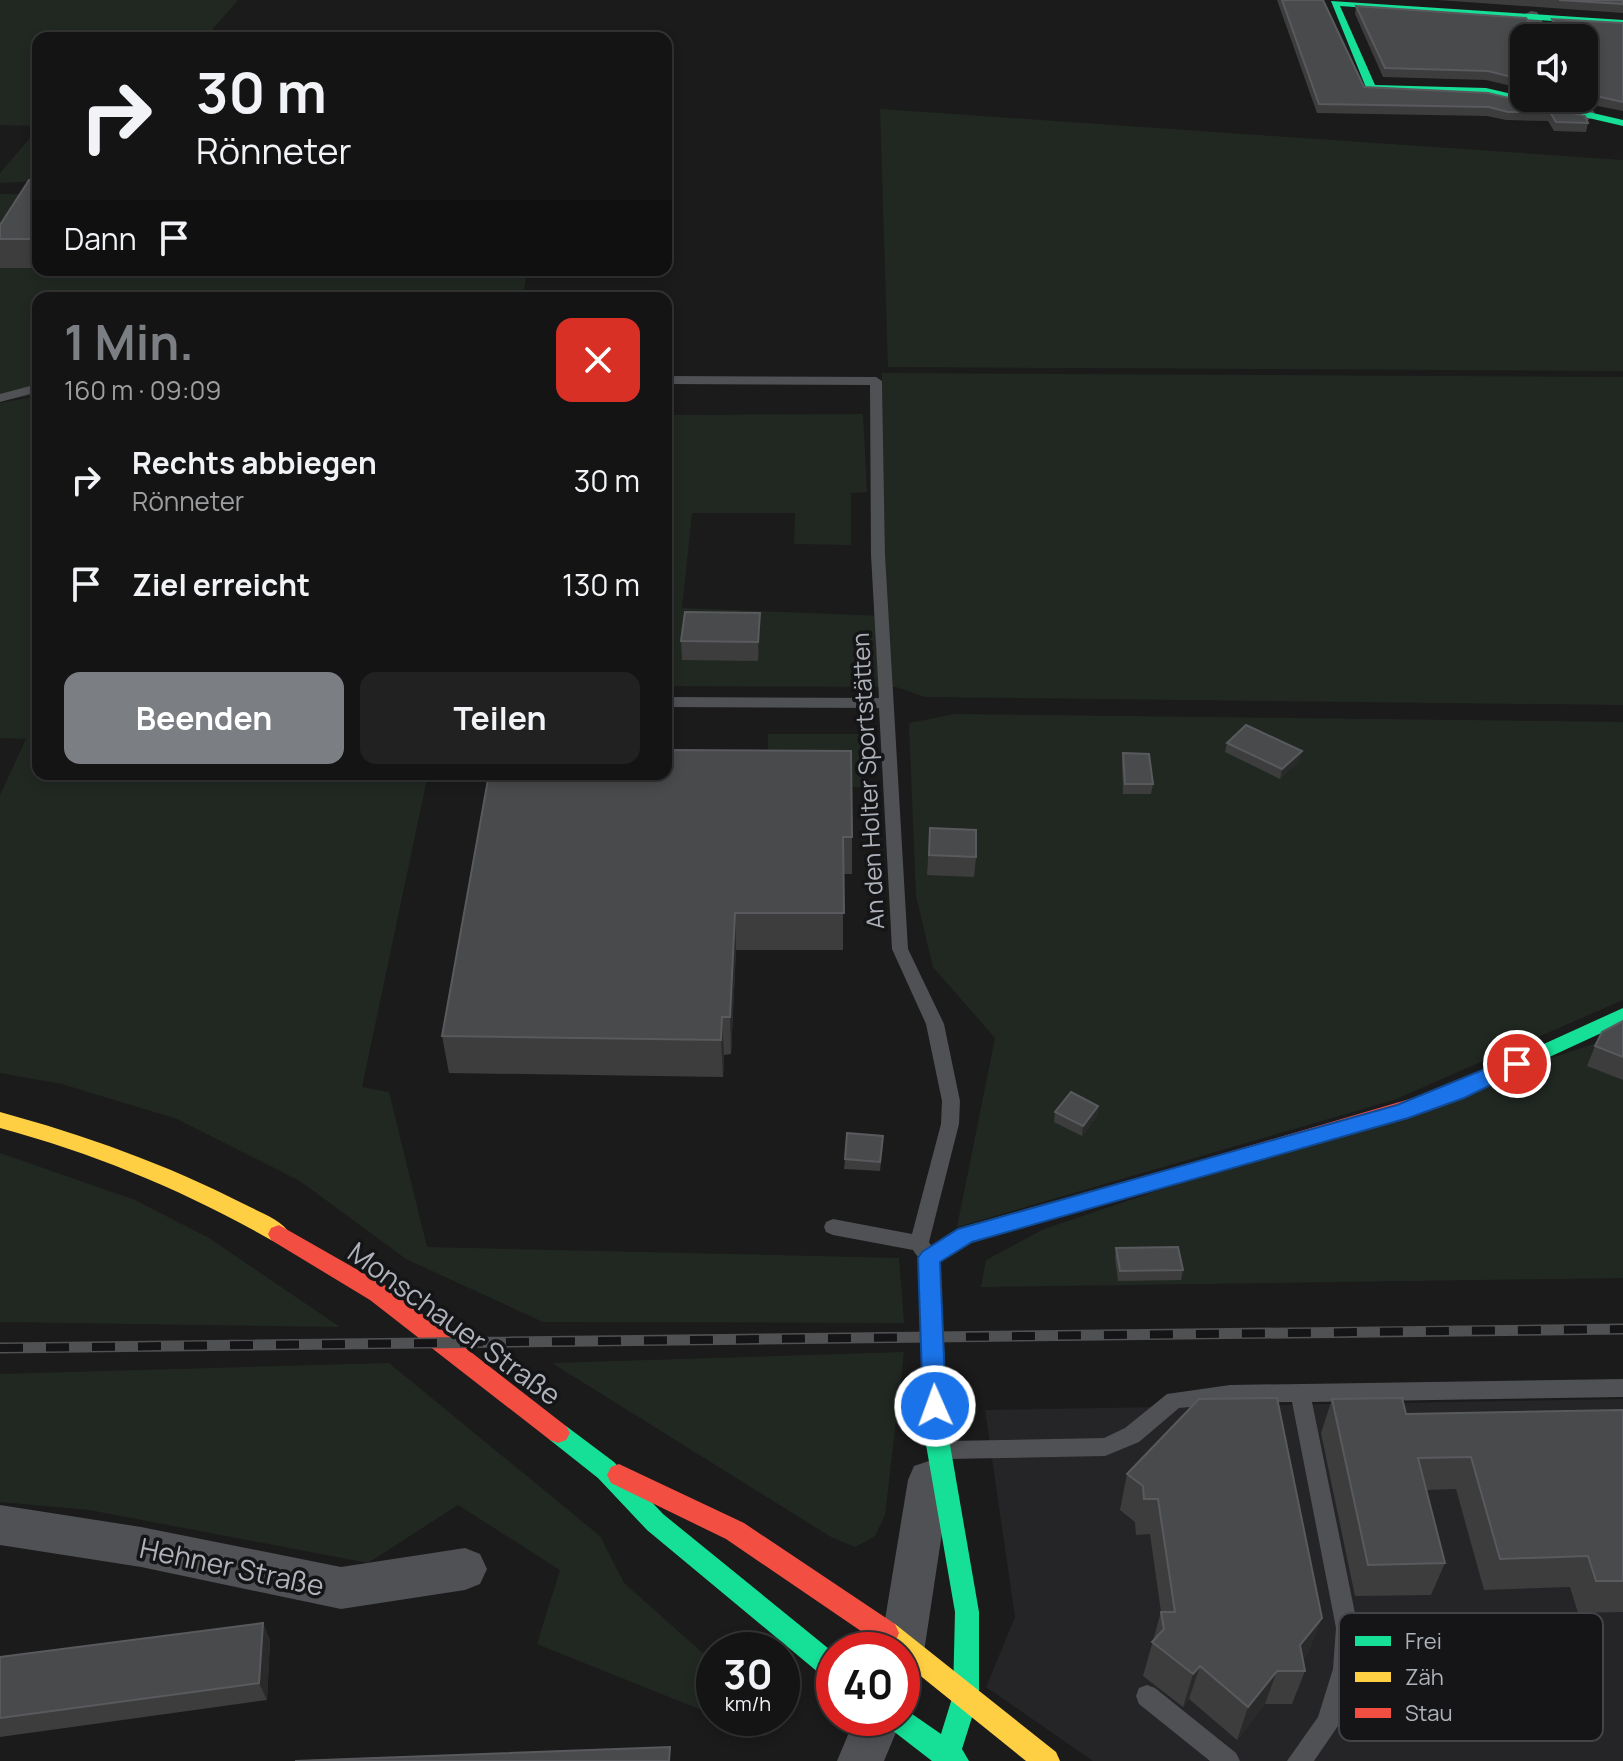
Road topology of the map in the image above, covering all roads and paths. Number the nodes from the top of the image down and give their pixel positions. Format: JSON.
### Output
{"nodes":[{"id":1,"x":1531,"y":16,"type":"junction"},
{"id":2,"x":1623,"y":23,"type":"edge"},
{"id":3,"x":1535,"y":24,"type":"edge"},
{"id":4,"x":1510,"y":95,"type":"edge"},
{"id":5,"x":1594,"y":112,"type":"edge"},
{"id":6,"x":1623,"y":123,"type":"edge"},
{"id":7,"x":672,"y":380,"type":"edge"},
{"id":8,"x":32,"y":390,"type":"edge"},
{"id":9,"x":0,"y":398,"type":"edge"},
{"id":10,"x":672,"y":702,"type":"edge"},
{"id":11,"x":885,"y":703,"type":"junction"},
{"id":12,"x":1623,"y":1015,"type":"edge"},
{"id":13,"x":0,"y":1120,"type":"edge"},
{"id":14,"x":833,"y":1227,"type":"dead end"},
{"id":15,"x":926,"y":1257,"type":"junction"},
{"id":16,"x":1623,"y":1388,"type":"edge"},
{"id":17,"x":1300,"y":1393,"type":"junction"},
{"id":18,"x":938,"y":1442,"type":"junction"},
{"id":19,"x":606,"y":1470,"type":"junction"},
{"id":20,"x":0,"y":1525,"type":"edge"},
{"id":21,"x":465,"y":1569,"type":"dead end"},
{"id":22,"x":1344,"y":1613,"type":"edge"},
{"id":23,"x":879,"y":1632,"type":"edge"},
{"id":24,"x":906,"y":1632,"type":"edge"},
{"id":25,"x":816,"y":1654,"type":"edge"},
{"id":26,"x":920,"y":1662,"type":"edge"},
{"id":27,"x":1339,"y":1686,"type":"edge"},
{"id":28,"x":966,"y":1695,"type":"junction"},
{"id":29,"x":1147,"y":1696,"type":"dead end"},
{"id":30,"x":871,"y":1736,"type":"edge"},
{"id":31,"x":920,"y":1736,"type":"edge"},
{"id":32,"x":950,"y":1759,"type":"edge"},
{"id":33,"x":860,"y":1761,"type":"edge"},
{"id":34,"x":1047,"y":1761,"type":"edge"},
{"id":35,"x":1228,"y":1761,"type":"edge"},
{"id":36,"x":1299,"y":1761,"type":"edge"}],
"edges":[{"from":1,"to":2,"type":"street"},
{"from":1,"to":3,"type":"street"},
{"from":1,"to":4,"type":"street"},
{"from":5,"to":6,"type":"street"},
{"from":7,"to":11,"type":"lane","name":"An den Holter Sportstätten"},
{"from":8,"to":9,"type":"lane"},
{"from":10,"to":11,"type":"lane"},
{"from":11,"to":15,"type":"lane","name":"An den Holter Sportstätten"},
{"from":12,"to":15,"type":"street"},
{"from":13,"to":19,"type":"street","name":"Monschauer Straße"},
{"from":14,"to":15,"type":"lane"},
{"from":15,"to":18,"type":"street"},
{"from":16,"to":17,"type":"lane"},
{"from":17,"to":18,"type":"lane"},
{"from":17,"to":22,"type":"lane"},
{"from":18,"to":24,"type":"street"},
{"from":18,"to":28,"type":"street"},
{"from":19,"to":23,"type":"street","name":"Monschauer Straße"},
{"from":19,"to":25,"type":"street","name":"Monschauer Straße"},
{"from":20,"to":21,"type":"street","name":"Hehner Straße"},
{"from":26,"to":28,"type":"street","name":"Monschauer Straße"},
{"from":27,"to":36,"type":"lane"},
{"from":28,"to":32,"type":"street"},
{"from":28,"to":34,"type":"street","name":"Monschauer Straße"},
{"from":29,"to":35,"type":"lane"},
{"from":30,"to":33,"type":"street"},
{"from":31,"to":32,"type":"street"}]}
